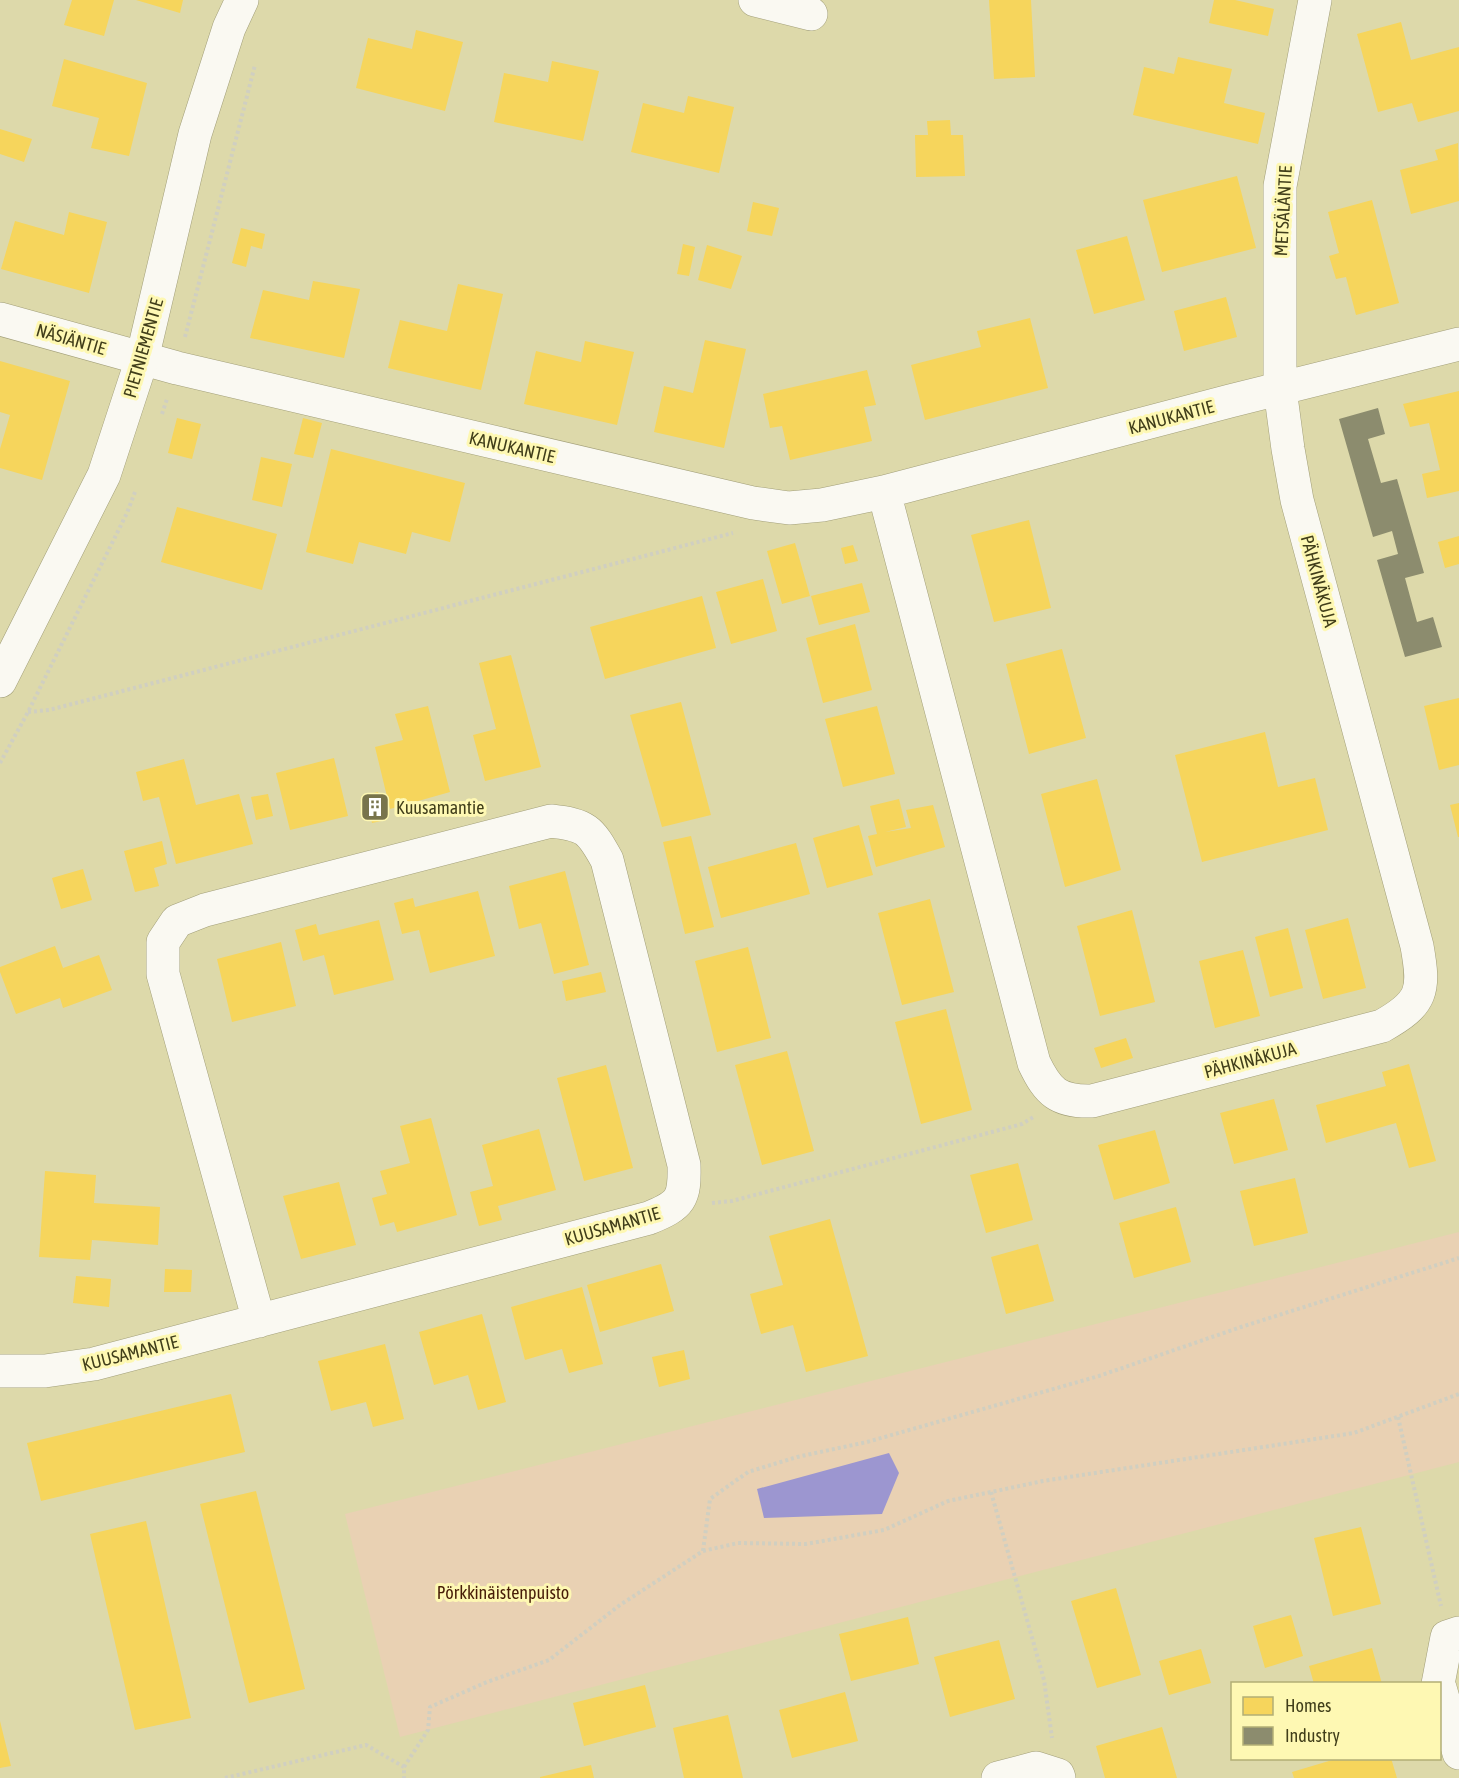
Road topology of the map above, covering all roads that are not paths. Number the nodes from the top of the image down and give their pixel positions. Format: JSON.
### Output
{"nodes":[{"id":1,"x":242,"y":0,"type":"edge"},
{"id":2,"x":755,"y":0,"type":"edge"},
{"id":3,"x":1315,"y":0,"type":"edge"},
{"id":4,"x":811,"y":14,"type":"dead end"},
{"id":5,"x":0,"y":319,"type":"edge"},
{"id":6,"x":1459,"y":344,"type":"edge"},
{"id":7,"x":142,"y":359,"type":"junction"},
{"id":8,"x":1280,"y":389,"type":"junction"},
{"id":9,"x":887,"y":503,"type":"junction"},
{"id":10,"x":0,"y":681,"type":"edge"},
{"id":11,"x":259,"y":1321,"type":"junction"},
{"id":12,"x":0,"y":1371,"type":"edge"},
{"id":13,"x":1453,"y":1635,"type":"edge"},
{"id":14,"x":1438,"y":1682,"type":"edge"},
{"id":15,"x":1441,"y":1691,"type":"edge"},
{"id":16,"x":1459,"y":1753,"type":"edge"},
{"id":17,"x":1058,"y":1777,"type":"edge"},
{"id":18,"x":998,"y":1778,"type":"edge"}],
"edges":[{"from":1,"to":7,"type":"street","name":"PIETNIEMENTIE"},
{"from":2,"to":4,"type":"street"},
{"from":3,"to":8,"type":"street","name":"METSÄLÄNTIE"},
{"from":5,"to":7,"type":"street","name":"NÄSIÄNTIE"},
{"from":6,"to":8,"type":"street","name":"KANUKANTIE"},
{"from":7,"to":9,"type":"street","name":"KANUKANTIE"},
{"from":7,"to":10,"type":"street","name":"PIETNIEMENTIE"},
{"from":8,"to":9,"type":"street","name":"KANUKANTIE"},
{"from":8,"to":9,"type":"street","name":"PÄHKINÄKUJA"},
{"from":11,"to":11,"type":"street","name":"KUUSAMANTIE"},
{"from":11,"to":12,"type":"street","name":"KUUSAMANTIE"},
{"from":13,"to":14,"type":"street"},
{"from":15,"to":16,"type":"street"},
{"from":17,"to":18,"type":"street"}]}
